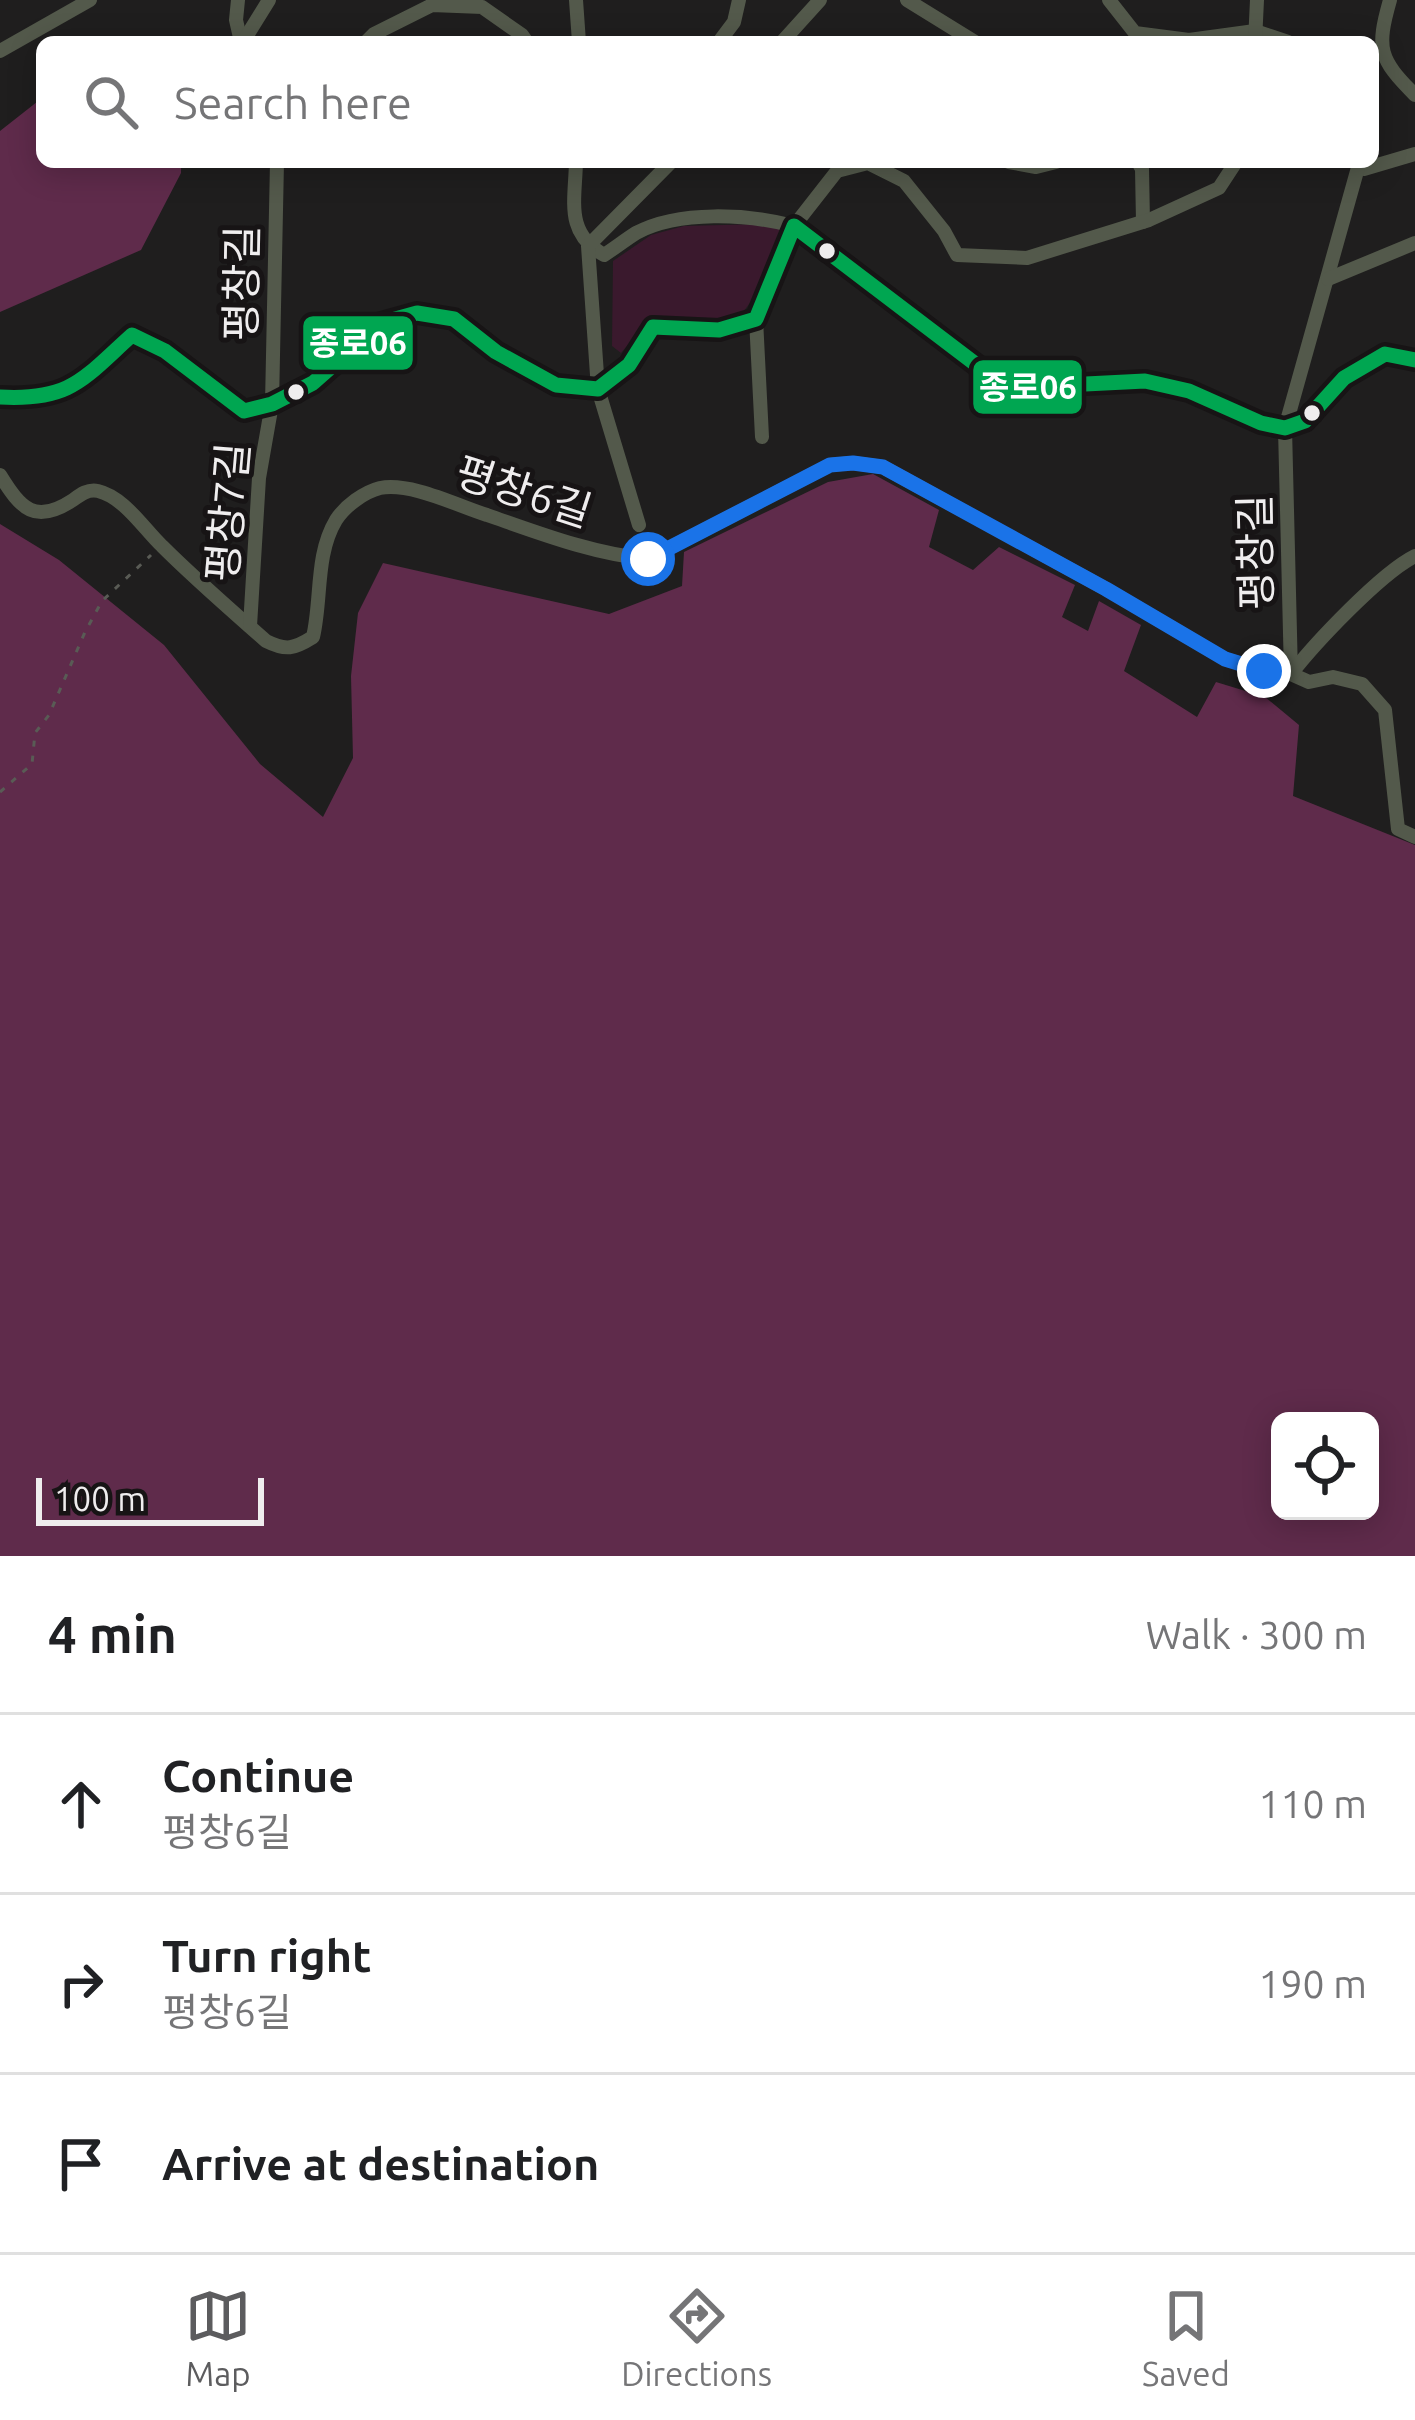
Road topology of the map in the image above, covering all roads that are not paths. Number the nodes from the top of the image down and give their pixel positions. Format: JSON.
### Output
{"nodes":[{"id":1,"x":90,"y":0,"type":"edge"},
{"id":2,"x":238,"y":0,"type":"edge"},
{"id":3,"x":269,"y":0,"type":"edge"},
{"id":4,"x":576,"y":0,"type":"edge"},
{"id":5,"x":739,"y":0,"type":"edge"},
{"id":6,"x":820,"y":0,"type":"edge"},
{"id":7,"x":907,"y":0,"type":"edge"},
{"id":8,"x":1109,"y":0,"type":"edge"},
{"id":9,"x":1257,"y":0,"type":"edge"},
{"id":10,"x":1390,"y":0,"type":"edge"},
{"id":11,"x":240,"y":36,"type":"edge"},
{"id":12,"x":246,"y":36,"type":"edge"},
{"id":13,"x":372,"y":36,"type":"edge"},
{"id":14,"x":523,"y":36,"type":"edge"},
{"id":15,"x":579,"y":36,"type":"edge"},
{"id":16,"x":723,"y":36,"type":"edge"},
{"id":17,"x":787,"y":36,"type":"edge"},
{"id":18,"x":965,"y":36,"type":"edge"},
{"id":19,"x":1131,"y":36,"type":"edge"},
{"id":20,"x":1255,"y":36,"type":"edge"},
{"id":21,"x":0,"y":50,"type":"edge"},
{"id":22,"x":1415,"y":95,"type":"edge"},
{"id":23,"x":1415,"y":154,"type":"edge"},
{"id":24,"x":1379,"y":165,"type":"edge"},
{"id":25,"x":277,"y":168,"type":"edge"},
{"id":26,"x":576,"y":168,"type":"edge"},
{"id":27,"x":664,"y":168,"type":"edge"},
{"id":28,"x":849,"y":168,"type":"edge"},
{"id":29,"x":878,"y":168,"type":"edge"},
{"id":30,"x":1141,"y":168,"type":"edge"},
{"id":31,"x":1232,"y":168,"type":"edge"},
{"id":32,"x":1357,"y":168,"type":"edge"},
{"id":33,"x":1143,"y":222,"type":"junction"},
{"id":34,"x":794,"y":226,"type":"junction"},
{"id":35,"x":1415,"y":243,"type":"edge"},
{"id":36,"x":588,"y":246,"type":"junction"},
{"id":37,"x":1328,"y":279,"type":"junction"},
{"id":38,"x":756,"y":319,"type":"junction"},
{"id":39,"x":1415,"y":360,"type":"edge"},
{"id":40,"x":598,"y":389,"type":"junction"},
{"id":41,"x":0,"y":397,"type":"edge"},
{"id":42,"x":272,"y":404,"type":"junction"},
{"id":43,"x":1285,"y":428,"type":"junction"},
{"id":44,"x":761,"y":436,"type":"dead end"},
{"id":45,"x":0,"y":475,"type":"edge"},
{"id":46,"x":639,"y":525,"type":"dead end"},
{"id":47,"x":1415,"y":556,"type":"edge"},
{"id":48,"x":250,"y":626,"type":"junction"},
{"id":49,"x":1291,"y":674,"type":"junction"},
{"id":50,"x":1415,"y":837,"type":"edge"}],
"edges":[{"from":1,"to":21,"type":"street"},
{"from":2,"to":11,"type":"street"},
{"from":3,"to":12,"type":"street"},
{"from":4,"to":15,"type":"street"},
{"from":5,"to":16,"type":"street"},
{"from":6,"to":17,"type":"street"},
{"from":7,"to":18,"type":"street"},
{"from":8,"to":19,"type":"street"},
{"from":9,"to":20,"type":"street"},
{"from":10,"to":22,"type":"street"},
{"from":13,"to":14,"type":"street"},
{"from":23,"to":24,"type":"street"},
{"from":25,"to":42,"type":"street","name":"평창길"},
{"from":26,"to":36,"type":"street"},
{"from":27,"to":36,"type":"street"},
{"from":28,"to":34,"type":"street"},
{"from":29,"to":33,"type":"street"},
{"from":30,"to":33,"type":"street"},
{"from":31,"to":33,"type":"street"},
{"from":32,"to":37,"type":"street","name":"평창길"},
{"from":34,"to":36,"type":"street"},
{"from":34,"to":38,"type":"street"},
{"from":34,"to":43,"type":"street"},
{"from":35,"to":37,"type":"street"},
{"from":36,"to":40,"type":"street"},
{"from":37,"to":43,"type":"street","name":"평창길"},
{"from":38,"to":40,"type":"street"},
{"from":38,"to":44,"type":"street"},
{"from":39,"to":43,"type":"street"},
{"from":40,"to":42,"type":"street","name":"평창7길"},
{"from":40,"to":46,"type":"street"},
{"from":41,"to":42,"type":"street","name":"평창7길"},
{"from":42,"to":48,"type":"street","name":"평창7길"},
{"from":43,"to":49,"type":"street","name":"평창길"},
{"from":45,"to":48,"type":"street","name":"평창6길"},
{"from":47,"to":49,"type":"street"},
{"from":48,"to":49,"type":"street","name":"평창6길"},
{"from":49,"to":50,"type":"street","name":"평창6길"}]}
